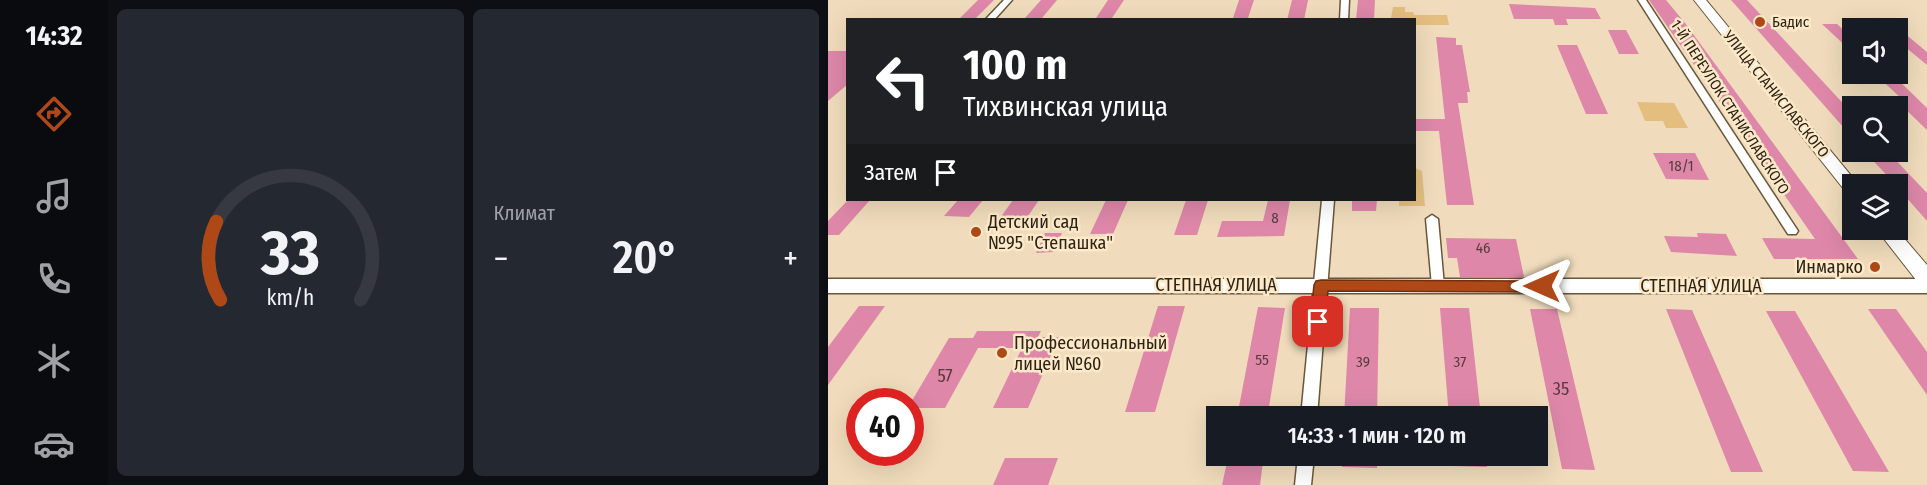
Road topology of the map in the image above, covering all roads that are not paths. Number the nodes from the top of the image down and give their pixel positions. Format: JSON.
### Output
{"nodes":[{"id":1,"x":1008,"y":0,"type":"edge"},
{"id":2,"x":1346,"y":0,"type":"edge"},
{"id":3,"x":1642,"y":0,"type":"edge"},
{"id":4,"x":1700,"y":0,"type":"edge"},
{"id":5,"x":991,"y":18,"type":"edge"},
{"id":6,"x":1344,"y":18,"type":"edge"},
{"id":7,"x":1842,"y":176,"type":"edge"},
{"id":8,"x":1328,"y":201,"type":"edge"},
{"id":9,"x":1432,"y":219,"type":"dead end"},
{"id":10,"x":1792,"y":231,"type":"dead end"},
{"id":11,"x":1895,"y":240,"type":"edge"},
{"id":12,"x":1927,"y":279,"type":"edge"},
{"id":13,"x":1321,"y":285,"type":"junction"},
{"id":14,"x":828,"y":286,"type":"edge"},
{"id":15,"x":1438,"y":286,"type":"junction"},
{"id":16,"x":1927,"y":286,"type":"edge"},
{"id":17,"x":1310,"y":406,"type":"edge"},
{"id":18,"x":1305,"y":466,"type":"edge"},
{"id":19,"x":1303,"y":485,"type":"edge"}],
"edges":[{"from":1,"to":5,"type":"street"},
{"from":2,"to":6,"type":"street"},
{"from":3,"to":10,"type":"street","name":"1-Й ПЕРЕУЛОК СТАНИСЛАВСКОГО"},
{"from":4,"to":7,"type":"main road","name":"УЛИЦА СТАНИСЛАВСКОГО"},
{"from":8,"to":13,"type":"street"},
{"from":9,"to":15,"type":"street"},
{"from":11,"to":12,"type":"main road"},
{"from":13,"to":14,"type":"street","name":"СТЕПНАЯ УЛИЦА"},
{"from":13,"to":15,"type":"street","name":"СТЕПНАЯ УЛИЦА"},
{"from":13,"to":17,"type":"street"},
{"from":15,"to":16,"type":"street","name":"СТЕПНАЯ УЛИЦА"},
{"from":18,"to":19,"type":"street"}]}
